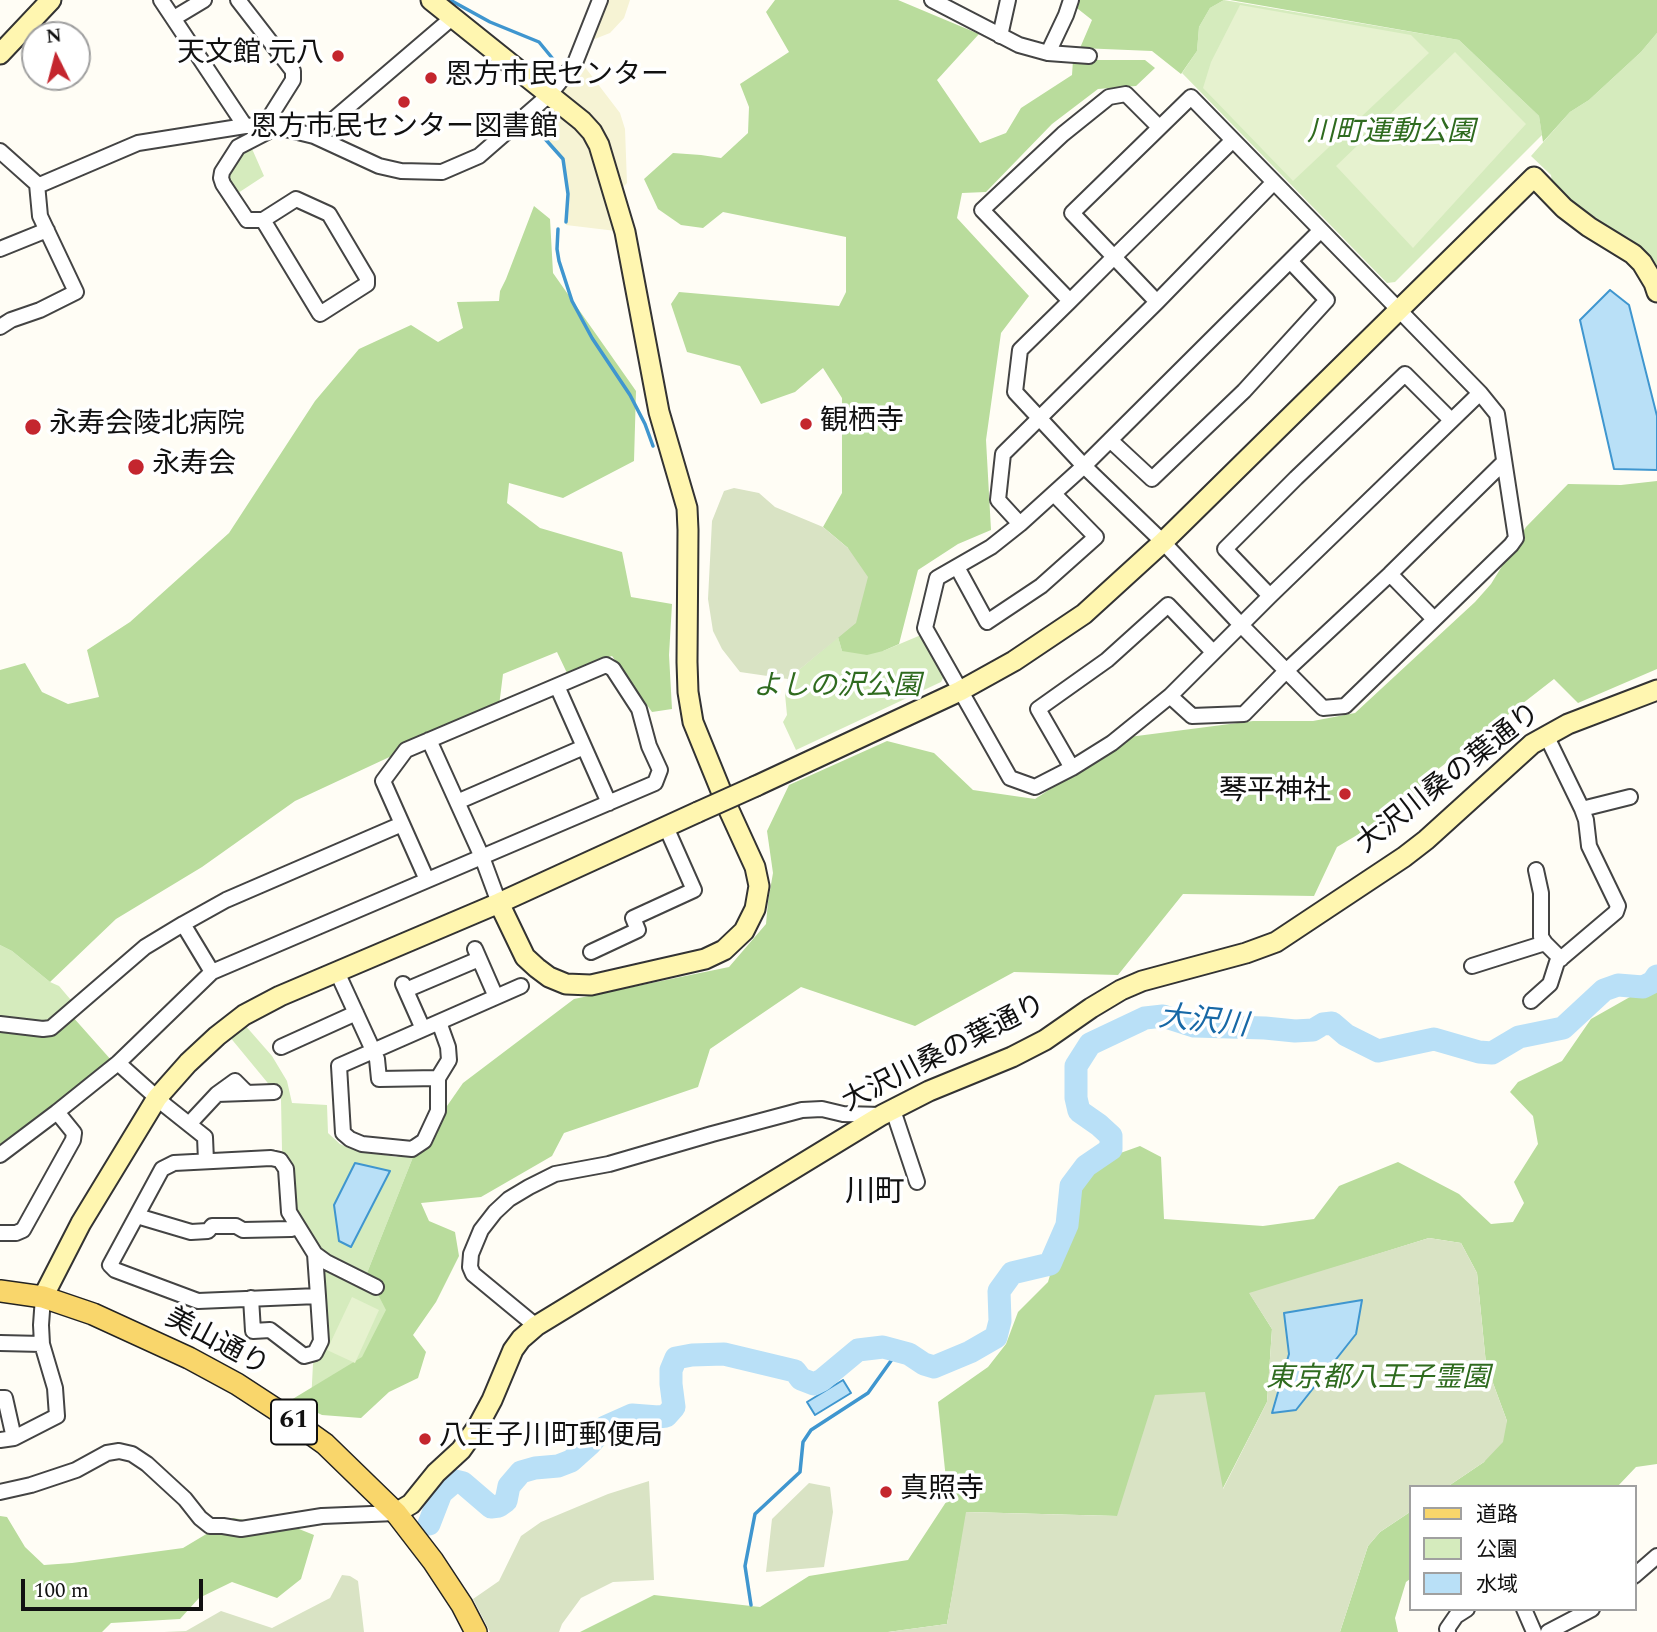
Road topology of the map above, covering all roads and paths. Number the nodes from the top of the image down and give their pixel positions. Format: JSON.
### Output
{"nodes":[{"id":1,"x":51,"y":0,"type":"edge"},
{"id":2,"x":161,"y":0,"type":"edge"},
{"id":3,"x":204,"y":0,"type":"edge"},
{"id":4,"x":238,"y":0,"type":"edge"},
{"id":5,"x":430,"y":0,"type":"edge"},
{"id":6,"x":600,"y":0,"type":"edge"},
{"id":7,"x":932,"y":0,"type":"edge"},
{"id":8,"x":1008,"y":0,"type":"edge"},
{"id":9,"x":1071,"y":0,"type":"edge"},
{"id":10,"x":174,"y":18,"type":"junction"},
{"id":11,"x":452,"y":18,"type":"junction"},
{"id":12,"x":1000,"y":36,"type":"junction"},
{"id":13,"x":1048,"y":53,"type":"junction"},
{"id":14,"x":0,"y":54,"type":"edge"},
{"id":15,"x":1089,"y":56,"type":"dead end"},
{"id":16,"x":549,"y":95,"type":"junction"},
{"id":17,"x":269,"y":125,"type":"junction"},
{"id":18,"x":245,"y":126,"type":"junction"},
{"id":19,"x":1159,"y":127,"type":"junction"},
{"id":20,"x":314,"y":136,"type":"junction"},
{"id":21,"x":1233,"y":140,"type":"junction"},
{"id":22,"x":0,"y":151,"type":"edge"},
{"id":23,"x":1274,"y":182,"type":"junction"},
{"id":24,"x":37,"y":184,"type":"junction"},
{"id":25,"x":263,"y":220,"type":"junction"},
{"id":26,"x":47,"y":230,"type":"junction"},
{"id":27,"x":1321,"y":230,"type":"junction"},
{"id":28,"x":0,"y":249,"type":"edge"},
{"id":29,"x":1114,"y":257,"type":"junction"},
{"id":30,"x":1290,"y":261,"type":"junction"},
{"id":31,"x":1657,"y":292,"type":"edge"},
{"id":32,"x":1070,"y":302,"type":"junction"},
{"id":33,"x":1157,"y":302,"type":"junction"},
{"id":34,"x":1399,"y":310,"type":"junction"},
{"id":35,"x":0,"y":327,"type":"edge"},
{"id":36,"x":1480,"y":393,"type":"junction"},
{"id":37,"x":1040,"y":418,"type":"junction"},
{"id":38,"x":1451,"y":420,"type":"junction"},
{"id":39,"x":1110,"y":440,"type":"junction"},
{"id":40,"x":1504,"y":462,"type":"junction"},
{"id":41,"x":1084,"y":466,"type":"junction"},
{"id":42,"x":1054,"y":494,"type":"junction"},
{"id":43,"x":1020,"y":524,"type":"junction"},
{"id":44,"x":1163,"y":542,"type":"junction"},
{"id":45,"x":957,"y":567,"type":"junction"},
{"id":46,"x":1390,"y":574,"type":"junction"},
{"id":47,"x":1270,"y":596,"type":"junction"},
{"id":48,"x":1434,"y":619,"type":"junction"},
{"id":49,"x":1241,"y":625,"type":"junction"},
{"id":50,"x":1213,"y":652,"type":"junction"},
{"id":51,"x":1286,"y":671,"type":"junction"},
{"id":52,"x":557,"y":687,"type":"junction"},
{"id":53,"x":1657,"y":690,"type":"edge"},
{"id":54,"x":960,"y":691,"type":"junction"},
{"id":55,"x":1170,"y":696,"type":"junction"},
{"id":56,"x":1546,"y":735,"type":"junction"},
{"id":57,"x":429,"y":740,"type":"junction"},
{"id":58,"x":584,"y":747,"type":"junction"},
{"id":59,"x":1072,"y":768,"type":"junction"},
{"id":60,"x":1630,"y":797,"type":"dead end"},
{"id":61,"x":457,"y":802,"type":"junction"},
{"id":62,"x":610,"y":803,"type":"junction"},
{"id":63,"x":1582,"y":809,"type":"junction"},
{"id":64,"x":402,"y":824,"type":"junction"},
{"id":65,"x":666,"y":827,"type":"junction"},
{"id":66,"x":482,"y":857,"type":"junction"},
{"id":67,"x":1536,"y":870,"type":"dead end"},
{"id":68,"x":428,"y":880,"type":"junction"},
{"id":69,"x":499,"y":902,"type":"junction"},
{"id":70,"x":183,"y":924,"type":"junction"},
{"id":71,"x":1545,"y":943,"type":"junction"},
{"id":72,"x":592,"y":952,"type":"dead end"},
{"id":73,"x":1561,"y":959,"type":"junction"},
{"id":74,"x":1472,"y":965,"type":"dead end"},
{"id":75,"x":212,"y":972,"type":"junction"},
{"id":76,"x":337,"y":972,"type":"junction"},
{"id":77,"x":521,"y":986,"type":"dead end"},
{"id":78,"x":496,"y":997,"type":"junction"},
{"id":79,"x":1531,"y":1001,"type":"dead end"},
{"id":80,"x":356,"y":1013,"type":"junction"},
{"id":81,"x":439,"y":1022,"type":"junction"},
{"id":82,"x":0,"y":1024,"type":"edge"},
{"id":83,"x":423,"y":1029,"type":"junction"},
{"id":84,"x":281,"y":1046,"type":"dead end"},
{"id":85,"x":373,"y":1051,"type":"junction"},
{"id":86,"x":118,"y":1063,"type":"junction"},
{"id":87,"x":438,"y":1079,"type":"junction"},
{"id":88,"x":274,"y":1092,"type":"dead end"},
{"id":89,"x":157,"y":1098,"type":"junction"},
{"id":90,"x":58,"y":1112,"type":"junction"},
{"id":91,"x":887,"y":1113,"type":"junction"},
{"id":92,"x":189,"y":1124,"type":"junction"},
{"id":93,"x":0,"y":1155,"type":"edge"},
{"id":94,"x":206,"y":1161,"type":"junction"},
{"id":95,"x":917,"y":1182,"type":"dead end"},
{"id":96,"x":137,"y":1216,"type":"junction"},
{"id":97,"x":298,"y":1227,"type":"junction"},
{"id":98,"x":0,"y":1233,"type":"edge"},
{"id":99,"x":315,"y":1254,"type":"junction"},
{"id":100,"x":376,"y":1287,"type":"dead end"},
{"id":101,"x":0,"y":1290,"type":"edge"},
{"id":102,"x":318,"y":1296,"type":"junction"},
{"id":103,"x":43,"y":1297,"type":"junction"},
{"id":104,"x":251,"y":1298,"type":"junction"},
{"id":105,"x":536,"y":1326,"type":"junction"},
{"id":106,"x":0,"y":1343,"type":"edge"},
{"id":107,"x":42,"y":1344,"type":"junction"},
{"id":108,"x":0,"y":1398,"type":"edge"},
{"id":109,"x":7,"y":1439,"type":"edge"},
{"id":110,"x":0,"y":1492,"type":"edge"},
{"id":111,"x":396,"y":1513,"type":"junction"},
{"id":112,"x":1657,"y":1556,"type":"edge"},
{"id":113,"x":1636,"y":1574,"type":"edge"},
{"id":114,"x":1464,"y":1611,"type":"edge"},
{"id":115,"x":1525,"y":1611,"type":"edge"},
{"id":116,"x":1588,"y":1611,"type":"edge"},
{"id":117,"x":476,"y":1632,"type":"edge"},
{"id":118,"x":1448,"y":1632,"type":"edge"},
{"id":119,"x":1534,"y":1632,"type":"edge"},
{"id":120,"x":1548,"y":1632,"type":"edge"}],
"edges":[{"from":1,"to":14,"type":"street"},
{"from":2,"to":10,"type":"street"},
{"from":3,"to":10,"type":"street"},
{"from":4,"to":17,"type":"street"},
{"from":5,"to":11,"type":"street"},
{"from":6,"to":16,"type":"street"},
{"from":7,"to":12,"type":"street"},
{"from":8,"to":12,"type":"street"},
{"from":9,"to":13,"type":"street"},
{"from":10,"to":18,"type":"street"},
{"from":11,"to":16,"type":"street"},
{"from":11,"to":20,"type":"street"},
{"from":12,"to":13,"type":"street"},
{"from":13,"to":15,"type":"street"},
{"from":16,"to":20,"type":"street"},
{"from":16,"to":69,"type":"street"},
{"from":17,"to":18,"type":"street"},
{"from":17,"to":20,"type":"street"},
{"from":17,"to":25,"type":"street"},
{"from":18,"to":24,"type":"street"},
{"from":19,"to":21,"type":"street"},
{"from":19,"to":29,"type":"street"},
{"from":19,"to":32,"type":"street"},
{"from":21,"to":23,"type":"street"},
{"from":21,"to":29,"type":"street"},
{"from":22,"to":24,"type":"street"},
{"from":23,"to":27,"type":"street"},
{"from":23,"to":33,"type":"street"},
{"from":24,"to":26,"type":"street"},
{"from":25,"to":25,"type":"street"},
{"from":26,"to":28,"type":"street"},
{"from":26,"to":35,"type":"street"},
{"from":27,"to":30,"type":"street"},
{"from":27,"to":34,"type":"street"},
{"from":29,"to":32,"type":"street"},
{"from":29,"to":33,"type":"street"},
{"from":30,"to":39,"type":"street"},
{"from":30,"to":39,"type":"street"},
{"from":31,"to":34,"type":"street"},
{"from":32,"to":37,"type":"street"},
{"from":33,"to":37,"type":"street"},
{"from":34,"to":36,"type":"street"},
{"from":34,"to":44,"type":"street"},
{"from":36,"to":38,"type":"street"},
{"from":36,"to":40,"type":"street"},
{"from":37,"to":41,"type":"street"},
{"from":37,"to":43,"type":"street"},
{"from":38,"to":47,"type":"street"},
{"from":38,"to":47,"type":"street"},
{"from":39,"to":41,"type":"street"},
{"from":40,"to":46,"type":"street"},
{"from":40,"to":48,"type":"street"},
{"from":41,"to":42,"type":"street"},
{"from":41,"to":44,"type":"street"},
{"from":42,"to":43,"type":"street"},
{"from":42,"to":45,"type":"street"},
{"from":43,"to":45,"type":"street"},
{"from":44,"to":49,"type":"street"},
{"from":44,"to":54,"type":"street"},
{"from":45,"to":54,"type":"street"},
{"from":46,"to":48,"type":"street"},
{"from":46,"to":51,"type":"street"},
{"from":47,"to":49,"type":"street"},
{"from":48,"to":51,"type":"street"},
{"from":49,"to":50,"type":"street"},
{"from":49,"to":51,"type":"street"},
{"from":50,"to":55,"type":"street"},
{"from":50,"to":59,"type":"street"},
{"from":51,"to":55,"type":"street"},
{"from":52,"to":57,"type":"street"},
{"from":52,"to":58,"type":"street"},
{"from":52,"to":62,"type":"street"},
{"from":53,"to":56,"type":"street","name":"大沢川桑の葉通り"},
{"from":54,"to":59,"type":"street"},
{"from":54,"to":65,"type":"street","bridge":true},
{"from":55,"to":59,"type":"street"},
{"from":56,"to":63,"type":"street"},
{"from":56,"to":91,"type":"street","name":"大沢川桑の葉通り"},
{"from":57,"to":61,"type":"street"},
{"from":57,"to":64,"type":"street"},
{"from":58,"to":61,"type":"street"},
{"from":58,"to":62,"type":"street"},
{"from":60,"to":63,"type":"street"},
{"from":61,"to":66,"type":"street"},
{"from":62,"to":66,"type":"street"},
{"from":63,"to":73,"type":"street"},
{"from":64,"to":68,"type":"street"},
{"from":64,"to":70,"type":"street"},
{"from":65,"to":69,"type":"street"},
{"from":65,"to":72,"type":"street"},
{"from":66,"to":68,"type":"street"},
{"from":66,"to":69,"type":"street"},
{"from":67,"to":71,"type":"street"},
{"from":68,"to":75,"type":"street"},
{"from":69,"to":76,"type":"street"},
{"from":70,"to":75,"type":"street"},
{"from":70,"to":82,"type":"street"},
{"from":71,"to":73,"type":"street"},
{"from":71,"to":74,"type":"street"},
{"from":73,"to":79,"type":"street"},
{"from":75,"to":86,"type":"street"},
{"from":76,"to":80,"type":"street"},
{"from":76,"to":89,"type":"street"},
{"from":77,"to":78,"type":"street"},
{"from":78,"to":81,"type":"street"},
{"from":78,"to":83,"type":"street"},
{"from":80,"to":84,"type":"street"},
{"from":80,"to":85,"type":"street"},
{"from":81,"to":83,"type":"street"},
{"from":81,"to":87,"type":"street"},
{"from":83,"to":85,"type":"street"},
{"from":85,"to":87,"type":"street"},
{"from":85,"to":87,"type":"street"},
{"from":86,"to":89,"type":"street"},
{"from":86,"to":90,"type":"street"},
{"from":88,"to":92,"type":"street"},
{"from":89,"to":92,"type":"street"},
{"from":89,"to":103,"type":"street"},
{"from":90,"to":93,"type":"street"},
{"from":90,"to":98,"type":"street"},
{"from":91,"to":95,"type":"street"},
{"from":91,"to":105,"type":"street","name":"大沢川桑の葉通り"},
{"from":91,"to":105,"type":"street"},
{"from":92,"to":94,"type":"street"},
{"from":94,"to":96,"type":"street"},
{"from":94,"to":97,"type":"street"},
{"from":96,"to":97,"type":"street"},
{"from":96,"to":104,"type":"street"},
{"from":97,"to":99,"type":"street"},
{"from":99,"to":100,"type":"street"},
{"from":99,"to":102,"type":"street"},
{"from":101,"to":103,"type":"main road","name":"美山通り","number":"61"},
{"from":102,"to":104,"type":"street"},
{"from":102,"to":104,"type":"street"},
{"from":103,"to":107,"type":"street"},
{"from":103,"to":111,"type":"main road","name":"美山通り","number":"61"},
{"from":105,"to":111,"type":"street","name":"大沢川桑の葉通り"},
{"from":106,"to":107,"type":"street"},
{"from":107,"to":109,"type":"street"},
{"from":108,"to":109,"type":"street"},
{"from":110,"to":111,"type":"street"},
{"from":111,"to":117,"type":"main road","name":"美山通り","number":"61"},
{"from":112,"to":113,"type":"street"},
{"from":114,"to":118,"type":"street"},
{"from":115,"to":119,"type":"street"},
{"from":116,"to":120,"type":"street"}]}
